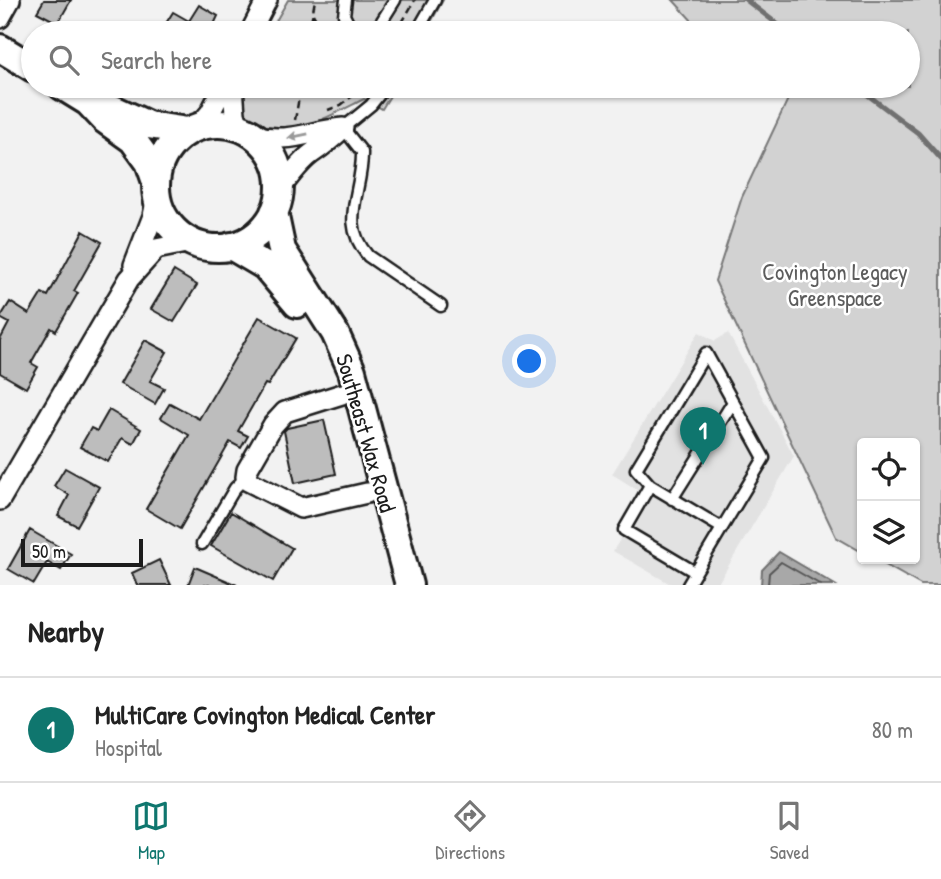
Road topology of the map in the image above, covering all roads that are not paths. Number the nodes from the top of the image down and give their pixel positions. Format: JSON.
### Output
{"nodes":[{"id":1,"x":10,"y":0,"type":"edge"},
{"id":2,"x":267,"y":0,"type":"edge"},
{"id":3,"x":346,"y":0,"type":"edge"},
{"id":4,"x":394,"y":0,"type":"edge"},
{"id":5,"x":435,"y":0,"type":"edge"},
{"id":6,"x":0,"y":18,"type":"edge"},
{"id":7,"x":256,"y":21,"type":"edge"},
{"id":8,"x":347,"y":21,"type":"edge"},
{"id":9,"x":382,"y":21,"type":"edge"},
{"id":10,"x":423,"y":21,"type":"edge"},
{"id":11,"x":0,"y":48,"type":"edge"},
{"id":12,"x":21,"y":61,"type":"edge"},
{"id":13,"x":82,"y":98,"type":"edge"},
{"id":14,"x":218,"y":98,"type":"edge"},
{"id":15,"x":234,"y":98,"type":"edge"},
{"id":16,"x":377,"y":98,"type":"edge"},
{"id":17,"x":88,"y":102,"type":"junction"},
{"id":18,"x":343,"y":128,"type":"junction"},
{"id":19,"x":193,"y":129,"type":"junction"},
{"id":20,"x":246,"y":131,"type":"junction"},
{"id":21,"x":156,"y":189,"type":"junction"},
{"id":22,"x":277,"y":201,"type":"junction"},
{"id":23,"x":191,"y":242,"type":"junction"},
{"id":24,"x":231,"y":246,"type":"junction"},
{"id":25,"x":129,"y":279,"type":"junction"},
{"id":26,"x":441,"y":306,"type":"dead end"},
{"id":27,"x":342,"y":394,"type":"junction"},
{"id":28,"x":733,"y":402,"type":"junction"},
{"id":29,"x":246,"y":477,"type":"junction"},
{"id":30,"x":650,"y":485,"type":"junction"},
{"id":31,"x":367,"y":494,"type":"junction"},
{"id":32,"x":672,"y":499,"type":"junction"},
{"id":33,"x":0,"y":500,"type":"edge"},
{"id":34,"x":722,"y":528,"type":"junction"},
{"id":35,"x":202,"y":544,"type":"dead end"},
{"id":36,"x":695,"y":572,"type":"junction"},
{"id":37,"x":390,"y":585,"type":"edge"},
{"id":38,"x":409,"y":585,"type":"edge"},
{"id":39,"x":688,"y":585,"type":"edge"}],
"edges":[{"from":1,"to":6,"type":"street"},
{"from":2,"to":7,"type":"street"},
{"from":3,"to":8,"type":"lane"},
{"from":4,"to":9,"type":"lane"},
{"from":5,"to":10,"type":"lane"},
{"from":11,"to":12,"type":"street"},
{"from":13,"to":17,"type":"street"},
{"from":14,"to":19,"type":"street"},
{"from":15,"to":20,"type":"street"},
{"from":16,"to":18,"type":"lane"},
{"from":17,"to":19,"type":"street"},
{"from":17,"to":21,"type":"street"},
{"from":18,"to":20,"type":"street","one_way":true},
{"from":18,"to":22,"type":"street"},
{"from":18,"to":26,"type":"lane"},
{"from":19,"to":20,"type":"street"},
{"from":19,"to":21,"type":"street"},
{"from":20,"to":22,"type":"street"},
{"from":21,"to":23,"type":"street"},
{"from":21,"to":25,"type":"street"},
{"from":22,"to":24,"type":"street"},
{"from":22,"to":38,"type":"street","name":"Southeast Wax Road"},
{"from":23,"to":24,"type":"street"},
{"from":23,"to":25,"type":"street"},
{"from":24,"to":27,"type":"street","name":"Southeast Wax Road"},
{"from":25,"to":33,"type":"street"},
{"from":27,"to":29,"type":"street"},
{"from":27,"to":31,"type":"street","name":"Southeast Wax Road"},
{"from":28,"to":30,"type":"lane"},
{"from":28,"to":32,"type":"lane"},
{"from":28,"to":34,"type":"lane"},
{"from":29,"to":31,"type":"street"},
{"from":29,"to":35,"type":"lane"},
{"from":30,"to":32,"type":"lane"},
{"from":30,"to":36,"type":"lane"},
{"from":31,"to":37,"type":"street","name":"Southeast Wax Road"},
{"from":32,"to":34,"type":"lane"},
{"from":34,"to":36,"type":"lane"},
{"from":36,"to":39,"type":"lane"}]}
